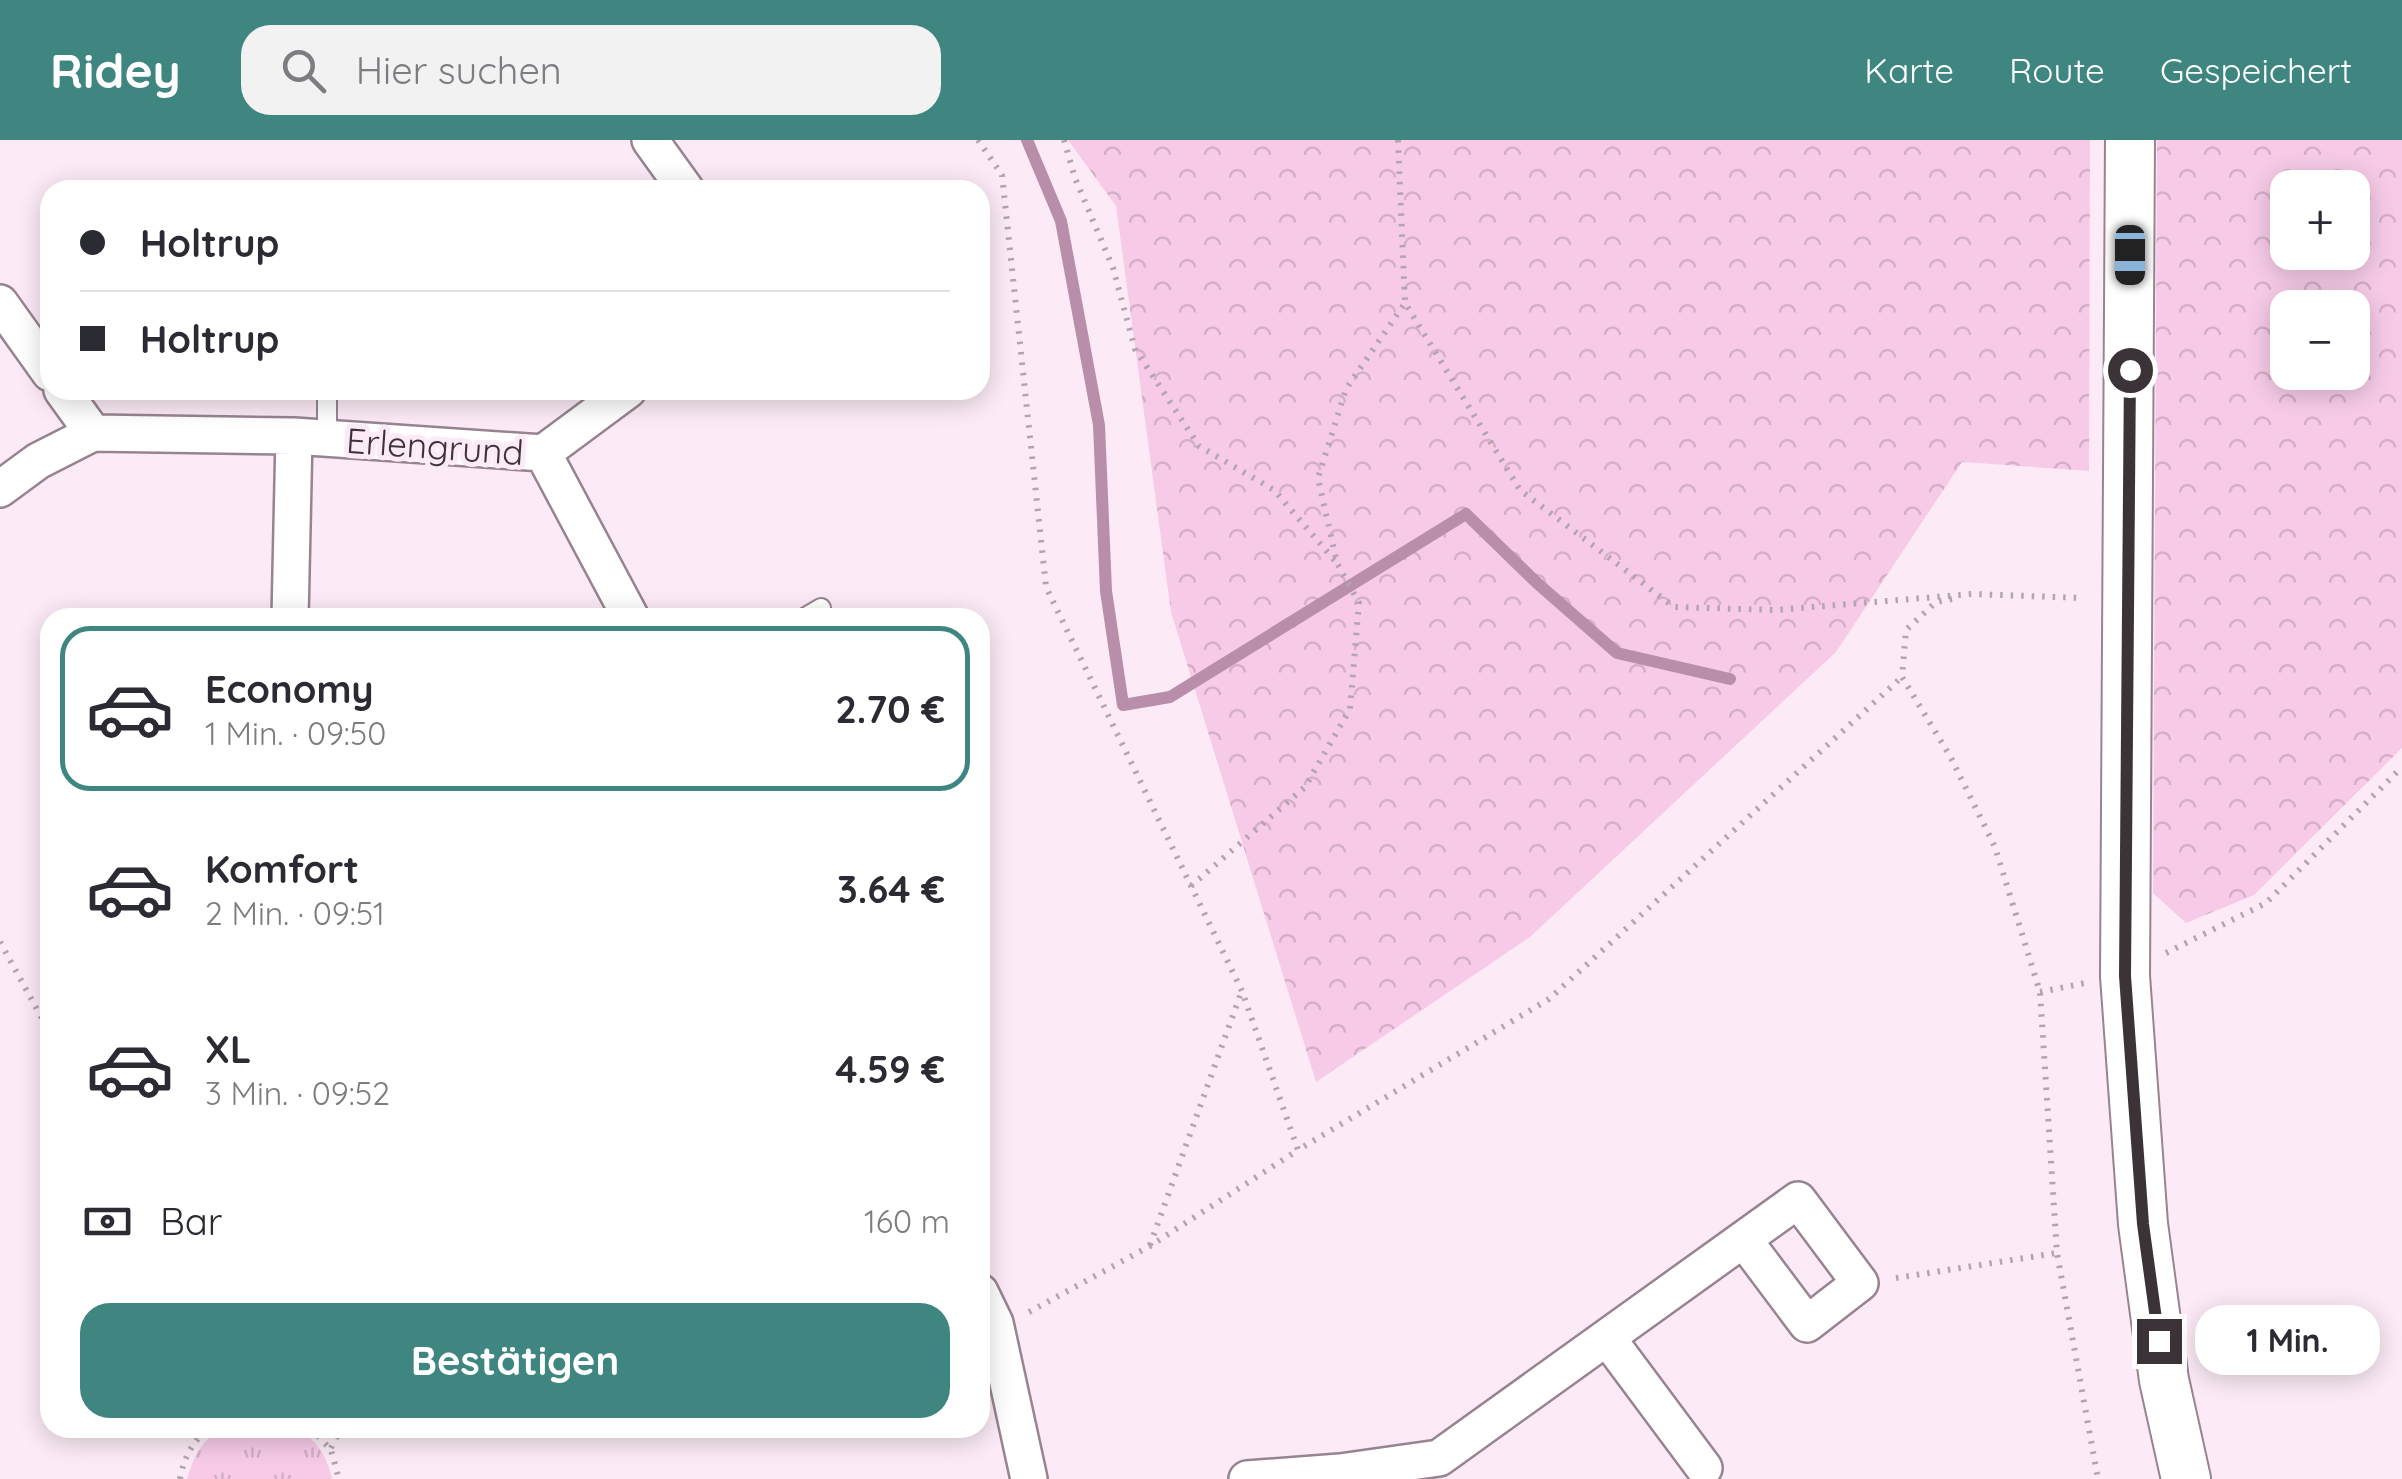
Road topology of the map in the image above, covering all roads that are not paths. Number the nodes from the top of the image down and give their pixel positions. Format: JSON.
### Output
{"nodes":[{"id":1,"x":650,"y":140,"type":"edge"},
{"id":2,"x":2130,"y":140,"type":"edge"},
{"id":3,"x":679,"y":180,"type":"edge"},
{"id":4,"x":0,"y":303,"type":"edge"},
{"id":5,"x":40,"y":359,"type":"edge"},
{"id":6,"x":69,"y":400,"type":"edge"},
{"id":7,"x":324,"y":400,"type":"edge"},
{"id":8,"x":615,"y":400,"type":"edge"},
{"id":9,"x":93,"y":433,"type":"junction"},
{"id":10,"x":311,"y":437,"type":"junction"},
{"id":11,"x":543,"y":453,"type":"junction"},
{"id":12,"x":0,"y":489,"type":"edge"},
{"id":13,"x":291,"y":608,"type":"edge"},
{"id":14,"x":627,"y":608,"type":"edge"},
{"id":15,"x":1744,"y":1240,"type":"junction"},
{"id":16,"x":990,"y":1320,"type":"edge"},
{"id":17,"x":1608,"y":1339,"type":"junction"},
{"id":18,"x":1704,"y":1468,"type":"dead end"},
{"id":19,"x":1343,"y":1475,"type":"edge"},
{"id":20,"x":1029,"y":1479,"type":"edge"},
{"id":21,"x":1248,"y":1479,"type":"edge"},
{"id":22,"x":2186,"y":1479,"type":"edge"}],
"edges":[{"from":1,"to":3,"type":"street"},
{"from":2,"to":22,"type":"main road"},
{"from":4,"to":5,"type":"street"},
{"from":6,"to":9,"type":"street"},
{"from":7,"to":10,"type":"lane","name":"Erlengrund"},
{"from":8,"to":11,"type":"street","name":"Erlengrund"},
{"from":9,"to":10,"type":"street","name":"Erlengrund"},
{"from":9,"to":12,"type":"street","name":"Erlengrund"},
{"from":10,"to":11,"type":"street","name":"Erlengrund"},
{"from":10,"to":13,"type":"street","name":"Erlengrund"},
{"from":11,"to":14,"type":"street","name":"Erlengrund"},
{"from":15,"to":15,"type":"street"},
{"from":15,"to":17,"type":"street"},
{"from":16,"to":20,"type":"street"},
{"from":17,"to":18,"type":"street"},
{"from":17,"to":19,"type":"street"},
{"from":19,"to":21,"type":"street"}]}
